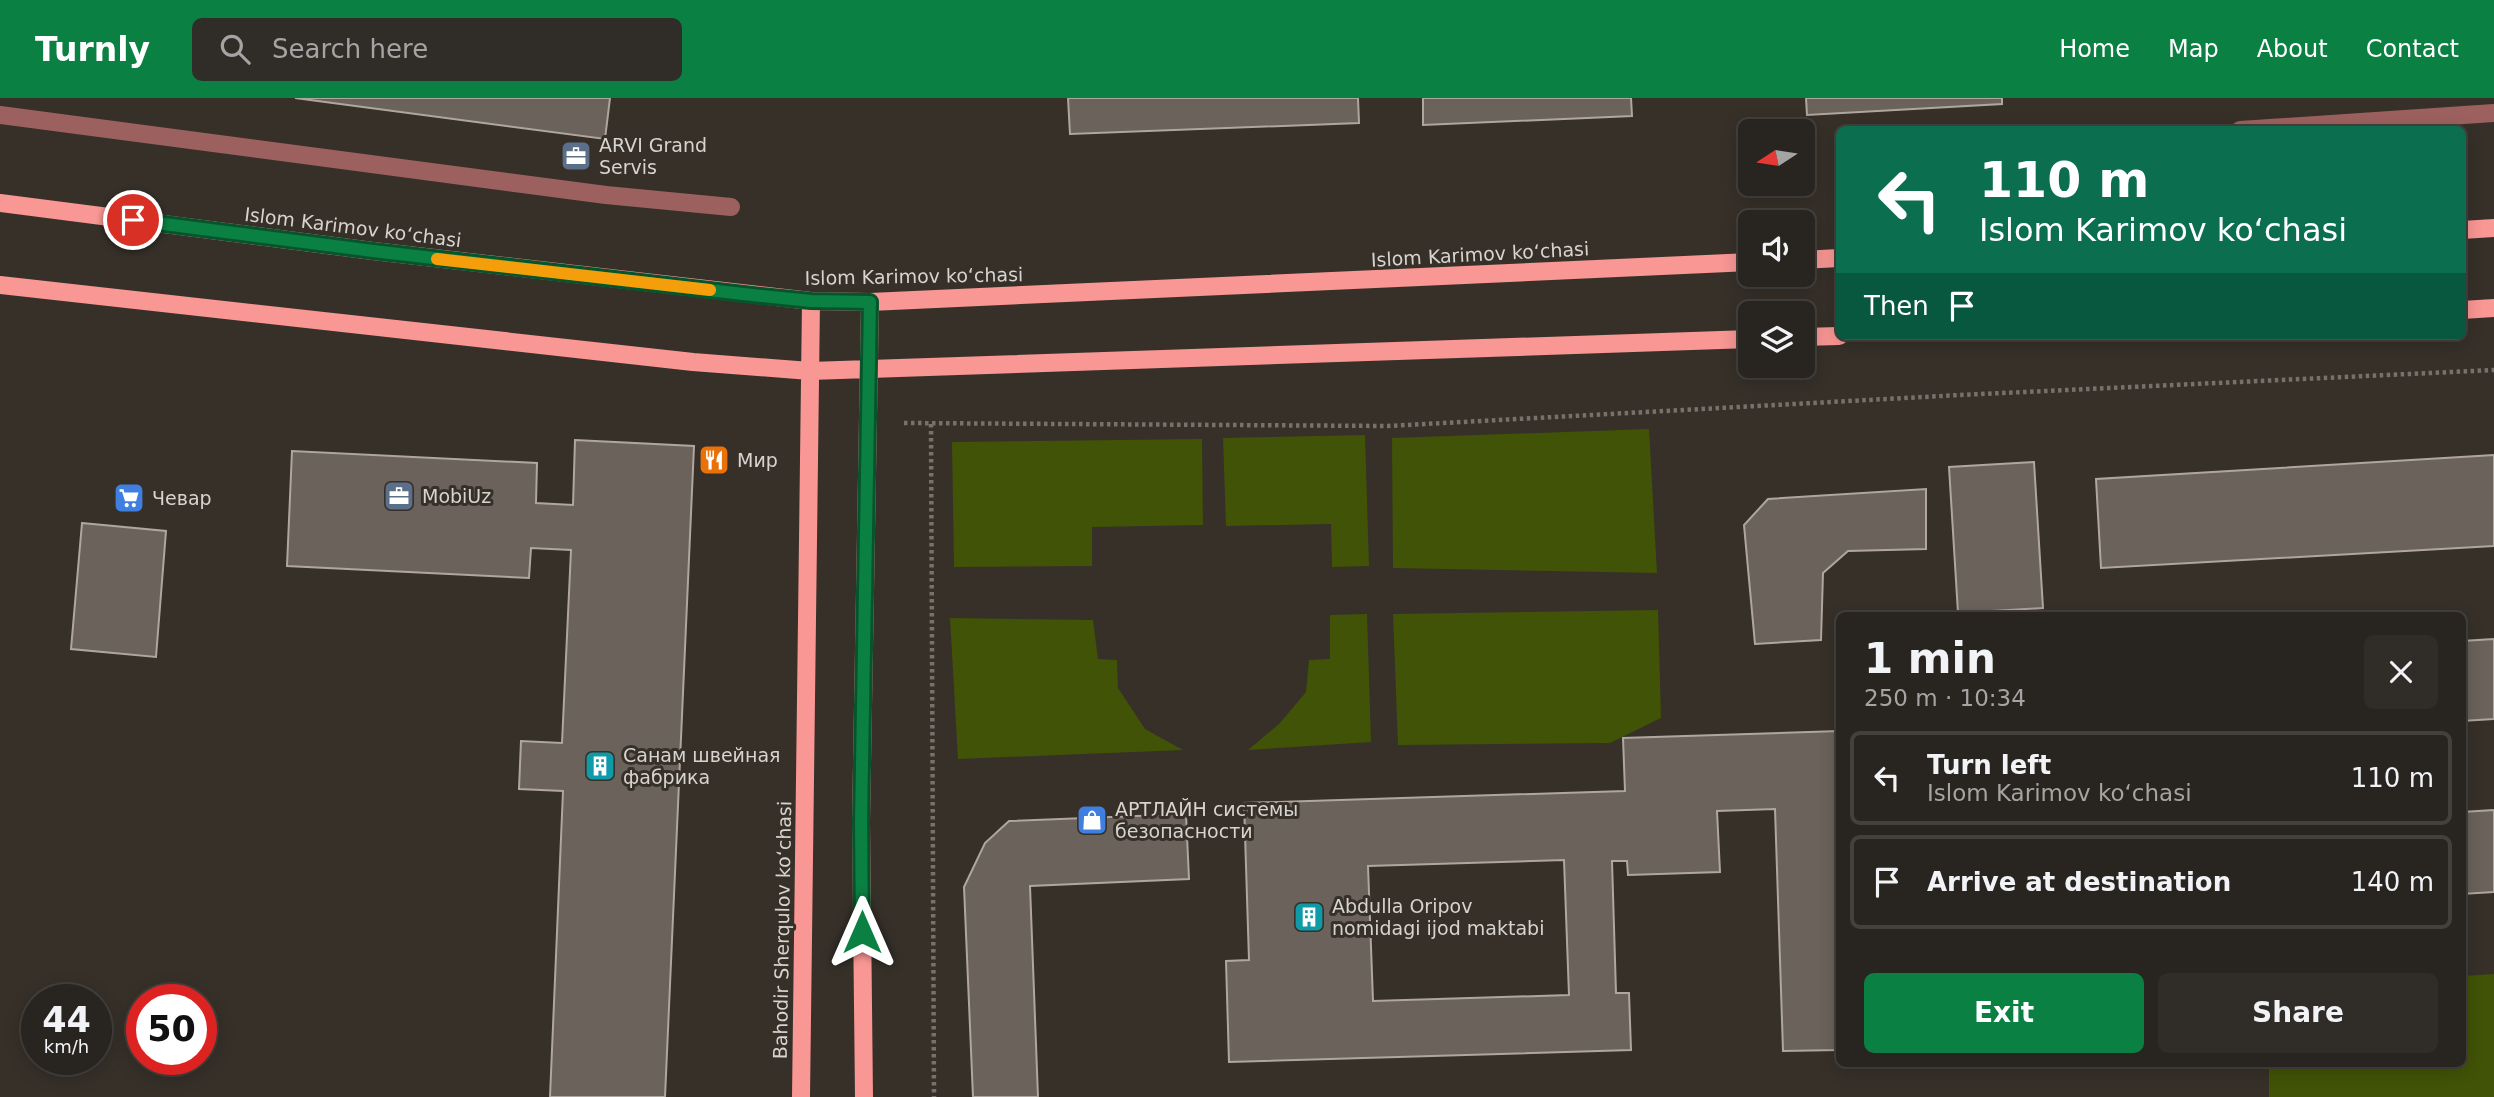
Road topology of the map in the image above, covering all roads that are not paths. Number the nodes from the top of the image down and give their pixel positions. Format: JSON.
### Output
{"nodes":[{"id":1,"x":2494,"y":113,"type":"edge"},
{"id":2,"x":0,"y":115,"type":"edge"},
{"id":3,"x":2300,"y":126,"type":"edge"},
{"id":4,"x":0,"y":203,"type":"edge"},
{"id":5,"x":731,"y":207,"type":"dead end"},
{"id":6,"x":2494,"y":228,"type":"edge"},
{"id":7,"x":2466,"y":230,"type":"edge"},
{"id":8,"x":1836,"y":258,"type":"edge"},
{"id":9,"x":1815,"y":259,"type":"edge"},
{"id":10,"x":1738,"y":263,"type":"edge"},
{"id":11,"x":0,"y":285,"type":"edge"},
{"id":12,"x":811,"y":301,"type":"junction"},
{"id":13,"x":870,"y":302,"type":"junction"},
{"id":14,"x":2494,"y":308,"type":"edge"},
{"id":15,"x":2466,"y":310,"type":"edge"},
{"id":16,"x":1836,"y":336,"type":"edge"},
{"id":17,"x":1815,"y":337,"type":"edge"},
{"id":18,"x":1738,"y":339,"type":"edge"},
{"id":19,"x":869,"y":370,"type":"junction"},
{"id":20,"x":810,"y":371,"type":"junction"},
{"id":21,"x":801,"y":1097,"type":"edge"},
{"id":22,"x":864,"y":1097,"type":"edge"}],
"edges":[{"from":1,"to":3,"type":"lane"},
{"from":2,"to":5,"type":"lane"},
{"from":4,"to":12,"type":"main road","name":"Islom Karimov ko‘chasi"},
{"from":6,"to":7,"type":"main road"},
{"from":8,"to":9,"type":"main road"},
{"from":10,"to":13,"type":"main road","name":"Islom Karimov ko‘chasi"},
{"from":11,"to":20,"type":"main road"},
{"from":12,"to":13,"type":"main road","name":"Islom Karimov ko‘chasi"},
{"from":12,"to":20,"type":"main road","name":"Bahodir Sherqulov ko‘chasi"},
{"from":13,"to":19,"type":"main road"},
{"from":14,"to":15,"type":"main road"},
{"from":16,"to":17,"type":"main road"},
{"from":18,"to":19,"type":"main road"},
{"from":19,"to":20,"type":"main road"},
{"from":19,"to":22,"type":"main road"},
{"from":20,"to":21,"type":"main road","name":"Bahodir Sherqulov ko‘chasi"}]}
